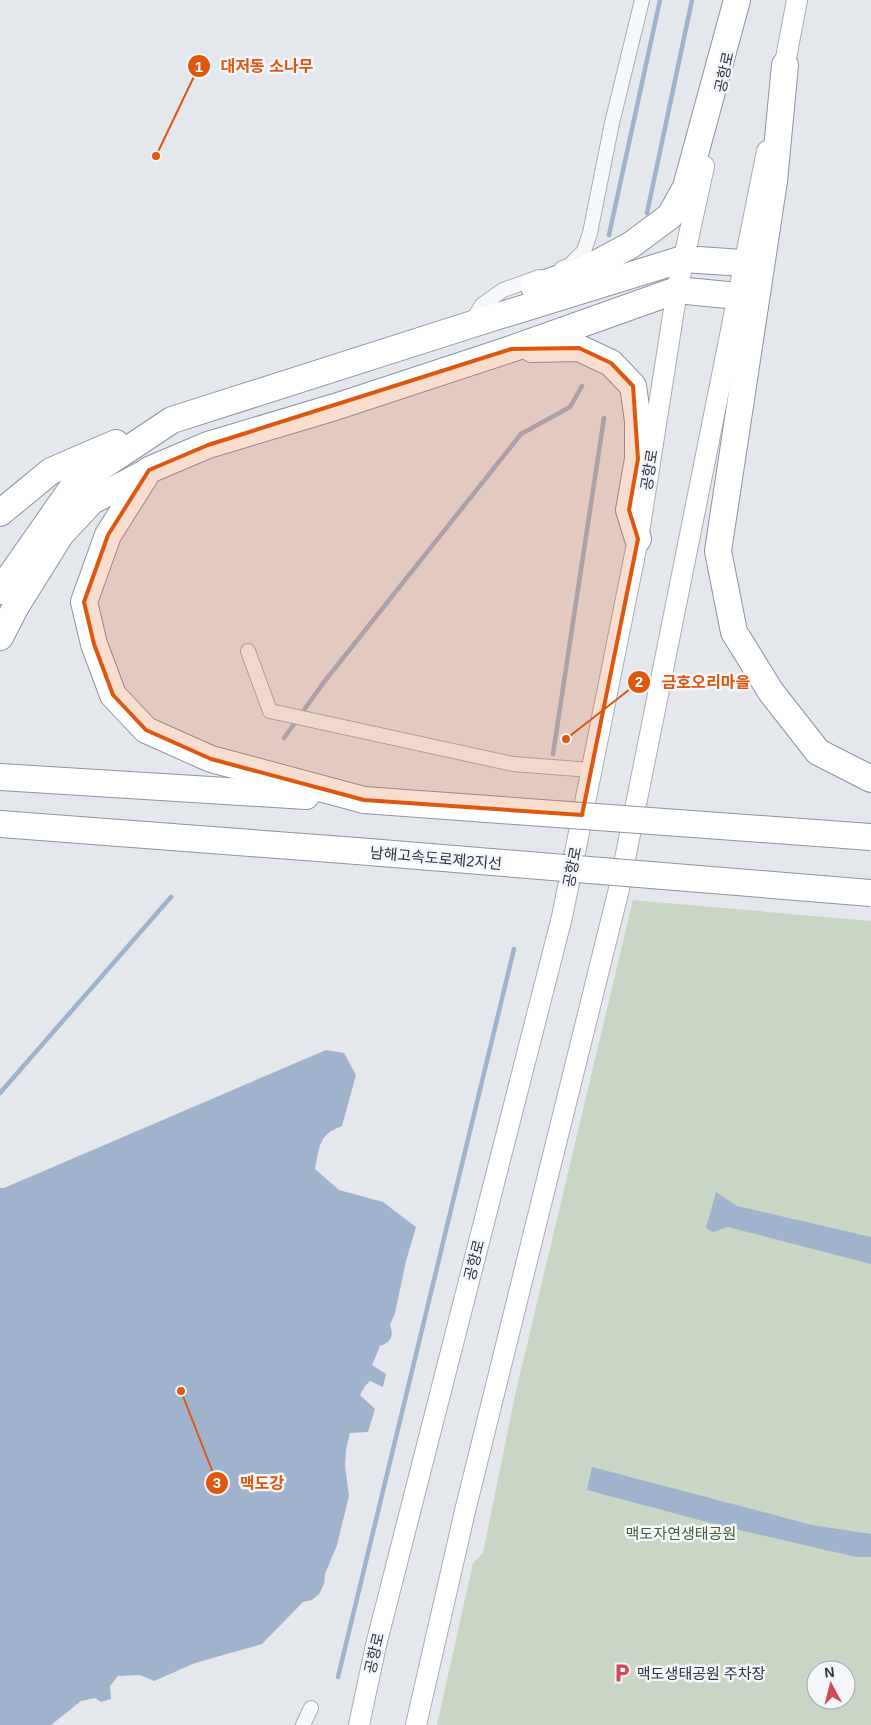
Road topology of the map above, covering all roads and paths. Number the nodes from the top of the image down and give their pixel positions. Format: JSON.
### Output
{"nodes":[{"id":1,"x":642,"y":0,"type":"edge"},
{"id":2,"x":738,"y":0,"type":"edge"},
{"id":3,"x":797,"y":0,"type":"edge"},
{"id":4,"x":785,"y":64,"type":"junction"},
{"id":5,"x":683,"y":259,"type":"junction"},
{"id":6,"x":743,"y":264,"type":"junction"},
{"id":7,"x":677,"y":290,"type":"junction"},
{"id":8,"x":737,"y":296,"type":"junction"},
{"id":9,"x":474,"y":323,"type":"junction"},
{"id":10,"x":512,"y":349,"type":"junction"},
{"id":11,"x":172,"y":420,"type":"junction"},
{"id":12,"x":149,"y":470,"type":"junction"},
{"id":13,"x":51,"y":471,"type":"junction"},
{"id":14,"x":0,"y":513,"type":"edge"},
{"id":15,"x":0,"y":525,"type":"edge"},
{"id":16,"x":638,"y":539,"type":"junction"},
{"id":17,"x":0,"y":591,"type":"edge"},
{"id":18,"x":0,"y":636,"type":"edge"},
{"id":19,"x":248,"y":652,"type":"dead end"},
{"id":20,"x":0,"y":765,"type":"edge"},
{"id":21,"x":592,"y":770,"type":"junction"},
{"id":22,"x":0,"y":777,"type":"edge"},
{"id":23,"x":871,"y":778,"type":"edge"},
{"id":24,"x":131,"y":786,"type":"junction"},
{"id":25,"x":364,"y":800,"type":"junction"},
{"id":26,"x":0,"y":824,"type":"edge"},
{"id":27,"x":871,"y":837,"type":"edge"},
{"id":28,"x":871,"y":893,"type":"edge"},
{"id":29,"x":311,"y":1708,"type":"dead end"},
{"id":30,"x":303,"y":1725,"type":"edge"},
{"id":31,"x":358,"y":1725,"type":"edge"},
{"id":32,"x":416,"y":1725,"type":"edge"}],
"edges":[{"from":1,"to":9,"type":"street"},
{"from":2,"to":5,"type":"main road","name":"공항로"},
{"from":2,"to":9,"type":"highway"},
{"from":3,"to":4,"type":"main road"},
{"from":4,"to":6,"type":"main road"},
{"from":4,"to":23,"type":"highway"},
{"from":5,"to":6,"type":"highway"},
{"from":5,"to":7,"type":"main road","name":"공항로"},
{"from":5,"to":9,"type":"highway"},
{"from":6,"to":8,"type":"main road"},
{"from":7,"to":8,"type":"highway"},
{"from":7,"to":10,"type":"highway"},
{"from":7,"to":16,"type":"main road","name":"공항로"},
{"from":8,"to":32,"type":"main road"},
{"from":9,"to":11,"type":"highway"},
{"from":10,"to":12,"type":"highway"},
{"from":10,"to":16,"type":"highway"},
{"from":11,"to":13,"type":"highway"},
{"from":11,"to":17,"type":"highway"},
{"from":12,"to":18,"type":"highway"},
{"from":12,"to":25,"type":"highway"},
{"from":13,"to":14,"type":"highway"},
{"from":13,"to":15,"type":"highway"},
{"from":16,"to":21,"type":"main road","name":"공항로"},
{"from":19,"to":21,"type":"street"},
{"from":20,"to":24,"type":"highway"},
{"from":21,"to":31,"type":"main road","name":"공항로"},
{"from":22,"to":24,"type":"highway"},
{"from":24,"to":25,"type":"highway"},
{"from":25,"to":27,"type":"highway","bridge":true},
{"from":26,"to":28,"type":"highway","name":"남해고속도로제2지선","bridge":true},
{"from":29,"to":30,"type":"street"}]}
